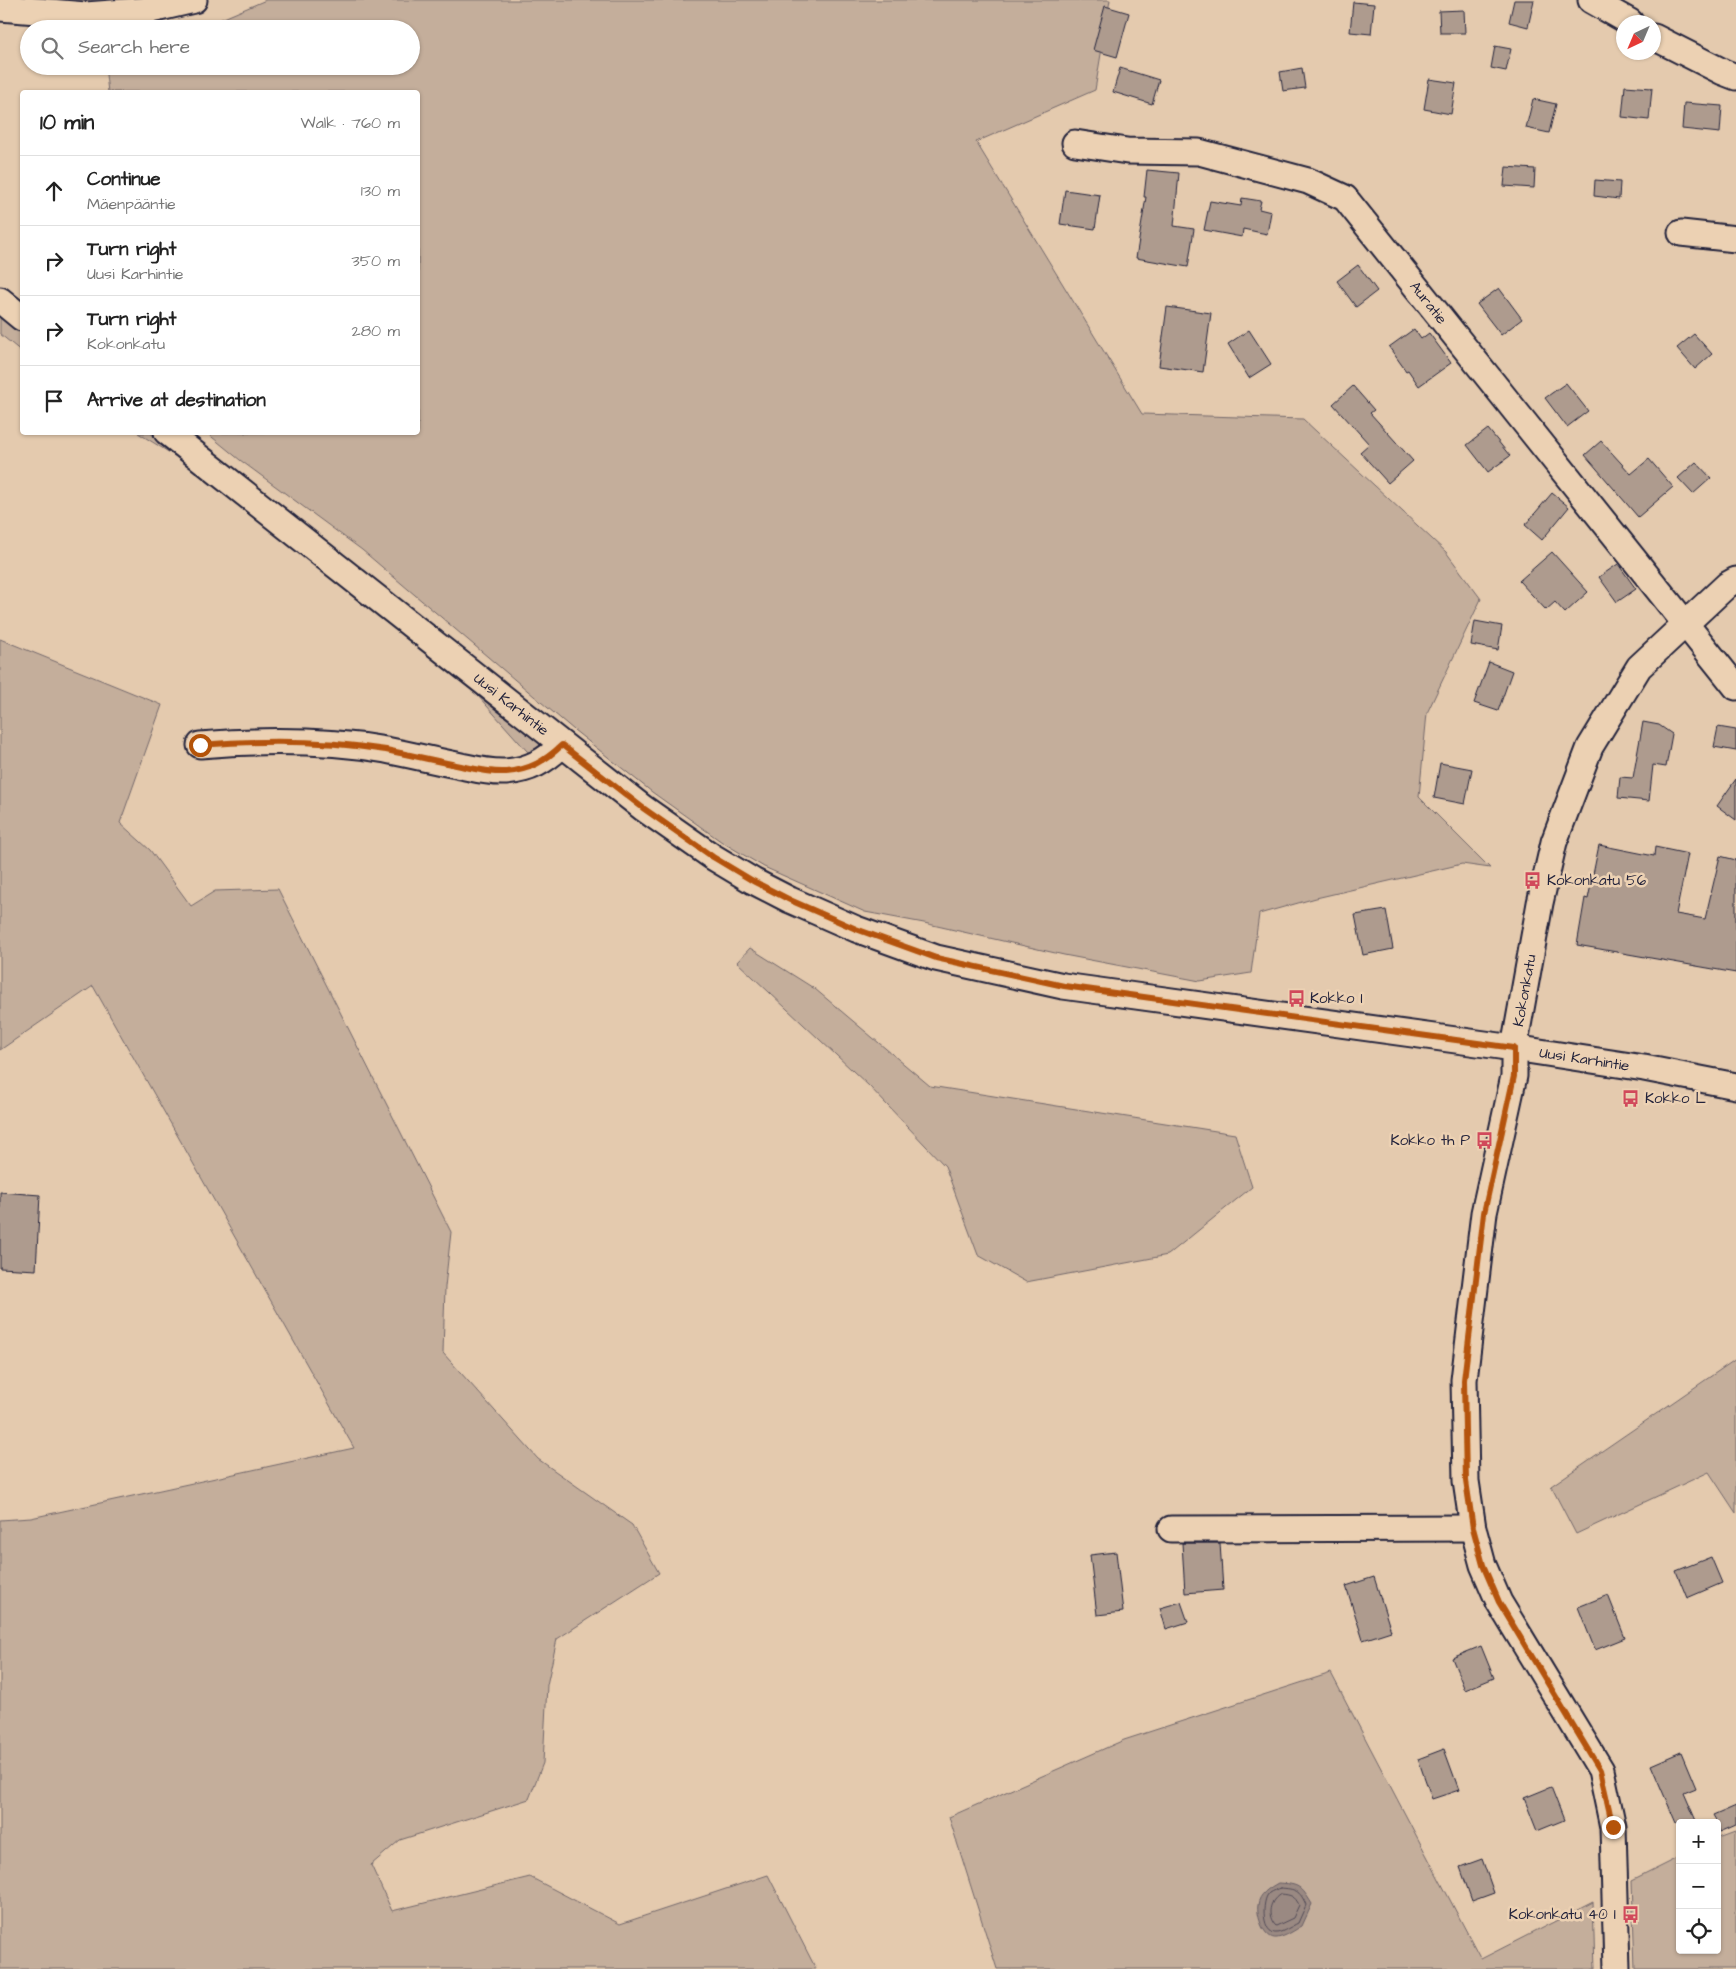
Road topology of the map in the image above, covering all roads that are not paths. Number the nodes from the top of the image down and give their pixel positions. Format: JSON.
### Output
{"nodes":[{"id":1,"x":194,"y":0,"type":"edge"},
{"id":2,"x":1591,"y":0,"type":"edge"},
{"id":3,"x":0,"y":8,"type":"edge"},
{"id":4,"x":1618,"y":15,"type":"edge"},
{"id":5,"x":1661,"y":40,"type":"edge"},
{"id":6,"x":1736,"y":77,"type":"edge"},
{"id":7,"x":1075,"y":143,"type":"dead end"},
{"id":8,"x":1681,"y":233,"type":"dead end"},
{"id":9,"x":1736,"y":239,"type":"edge"},
{"id":10,"x":0,"y":300,"type":"edge"},
{"id":11,"x":20,"y":316,"type":"edge"},
{"id":12,"x":171,"y":435,"type":"edge"},
{"id":13,"x":1736,"y":580,"type":"edge"},
{"id":14,"x":1686,"y":624,"type":"junction"},
{"id":15,"x":1736,"y":687,"type":"edge"},
{"id":16,"x":200,"y":745,"type":"dead end"},
{"id":17,"x":562,"y":745,"type":"junction"},
{"id":18,"x":1514,"y":1048,"type":"junction"},
{"id":19,"x":1736,"y":1086,"type":"edge"},
{"id":20,"x":1473,"y":1528,"type":"junction"},
{"id":21,"x":1171,"y":1529,"type":"dead end"},
{"id":22,"x":1617,"y":1969,"type":"edge"}],
"edges":[{"from":1,"to":3,"type":"street"},
{"from":2,"to":4,"type":"street"},
{"from":5,"to":6,"type":"street"},
{"from":7,"to":14,"type":"street","name":"Auratie"},
{"from":8,"to":9,"type":"street"},
{"from":10,"to":11,"type":"street"},
{"from":12,"to":17,"type":"street","name":"Uusi Karhintie"},
{"from":13,"to":14,"type":"street","name":"Kokonkatu"},
{"from":14,"to":15,"type":"street","name":"Auratie"},
{"from":14,"to":18,"type":"street","name":"Kokonkatu"},
{"from":16,"to":17,"type":"street"},
{"from":17,"to":18,"type":"street","name":"Uusi Karhintie"},
{"from":18,"to":19,"type":"street","name":"Uusi Karhintie"},
{"from":18,"to":20,"type":"street","name":"Kokonkatu"},
{"from":20,"to":21,"type":"street"},
{"from":20,"to":22,"type":"street","name":"Kokonkatu"}]}
